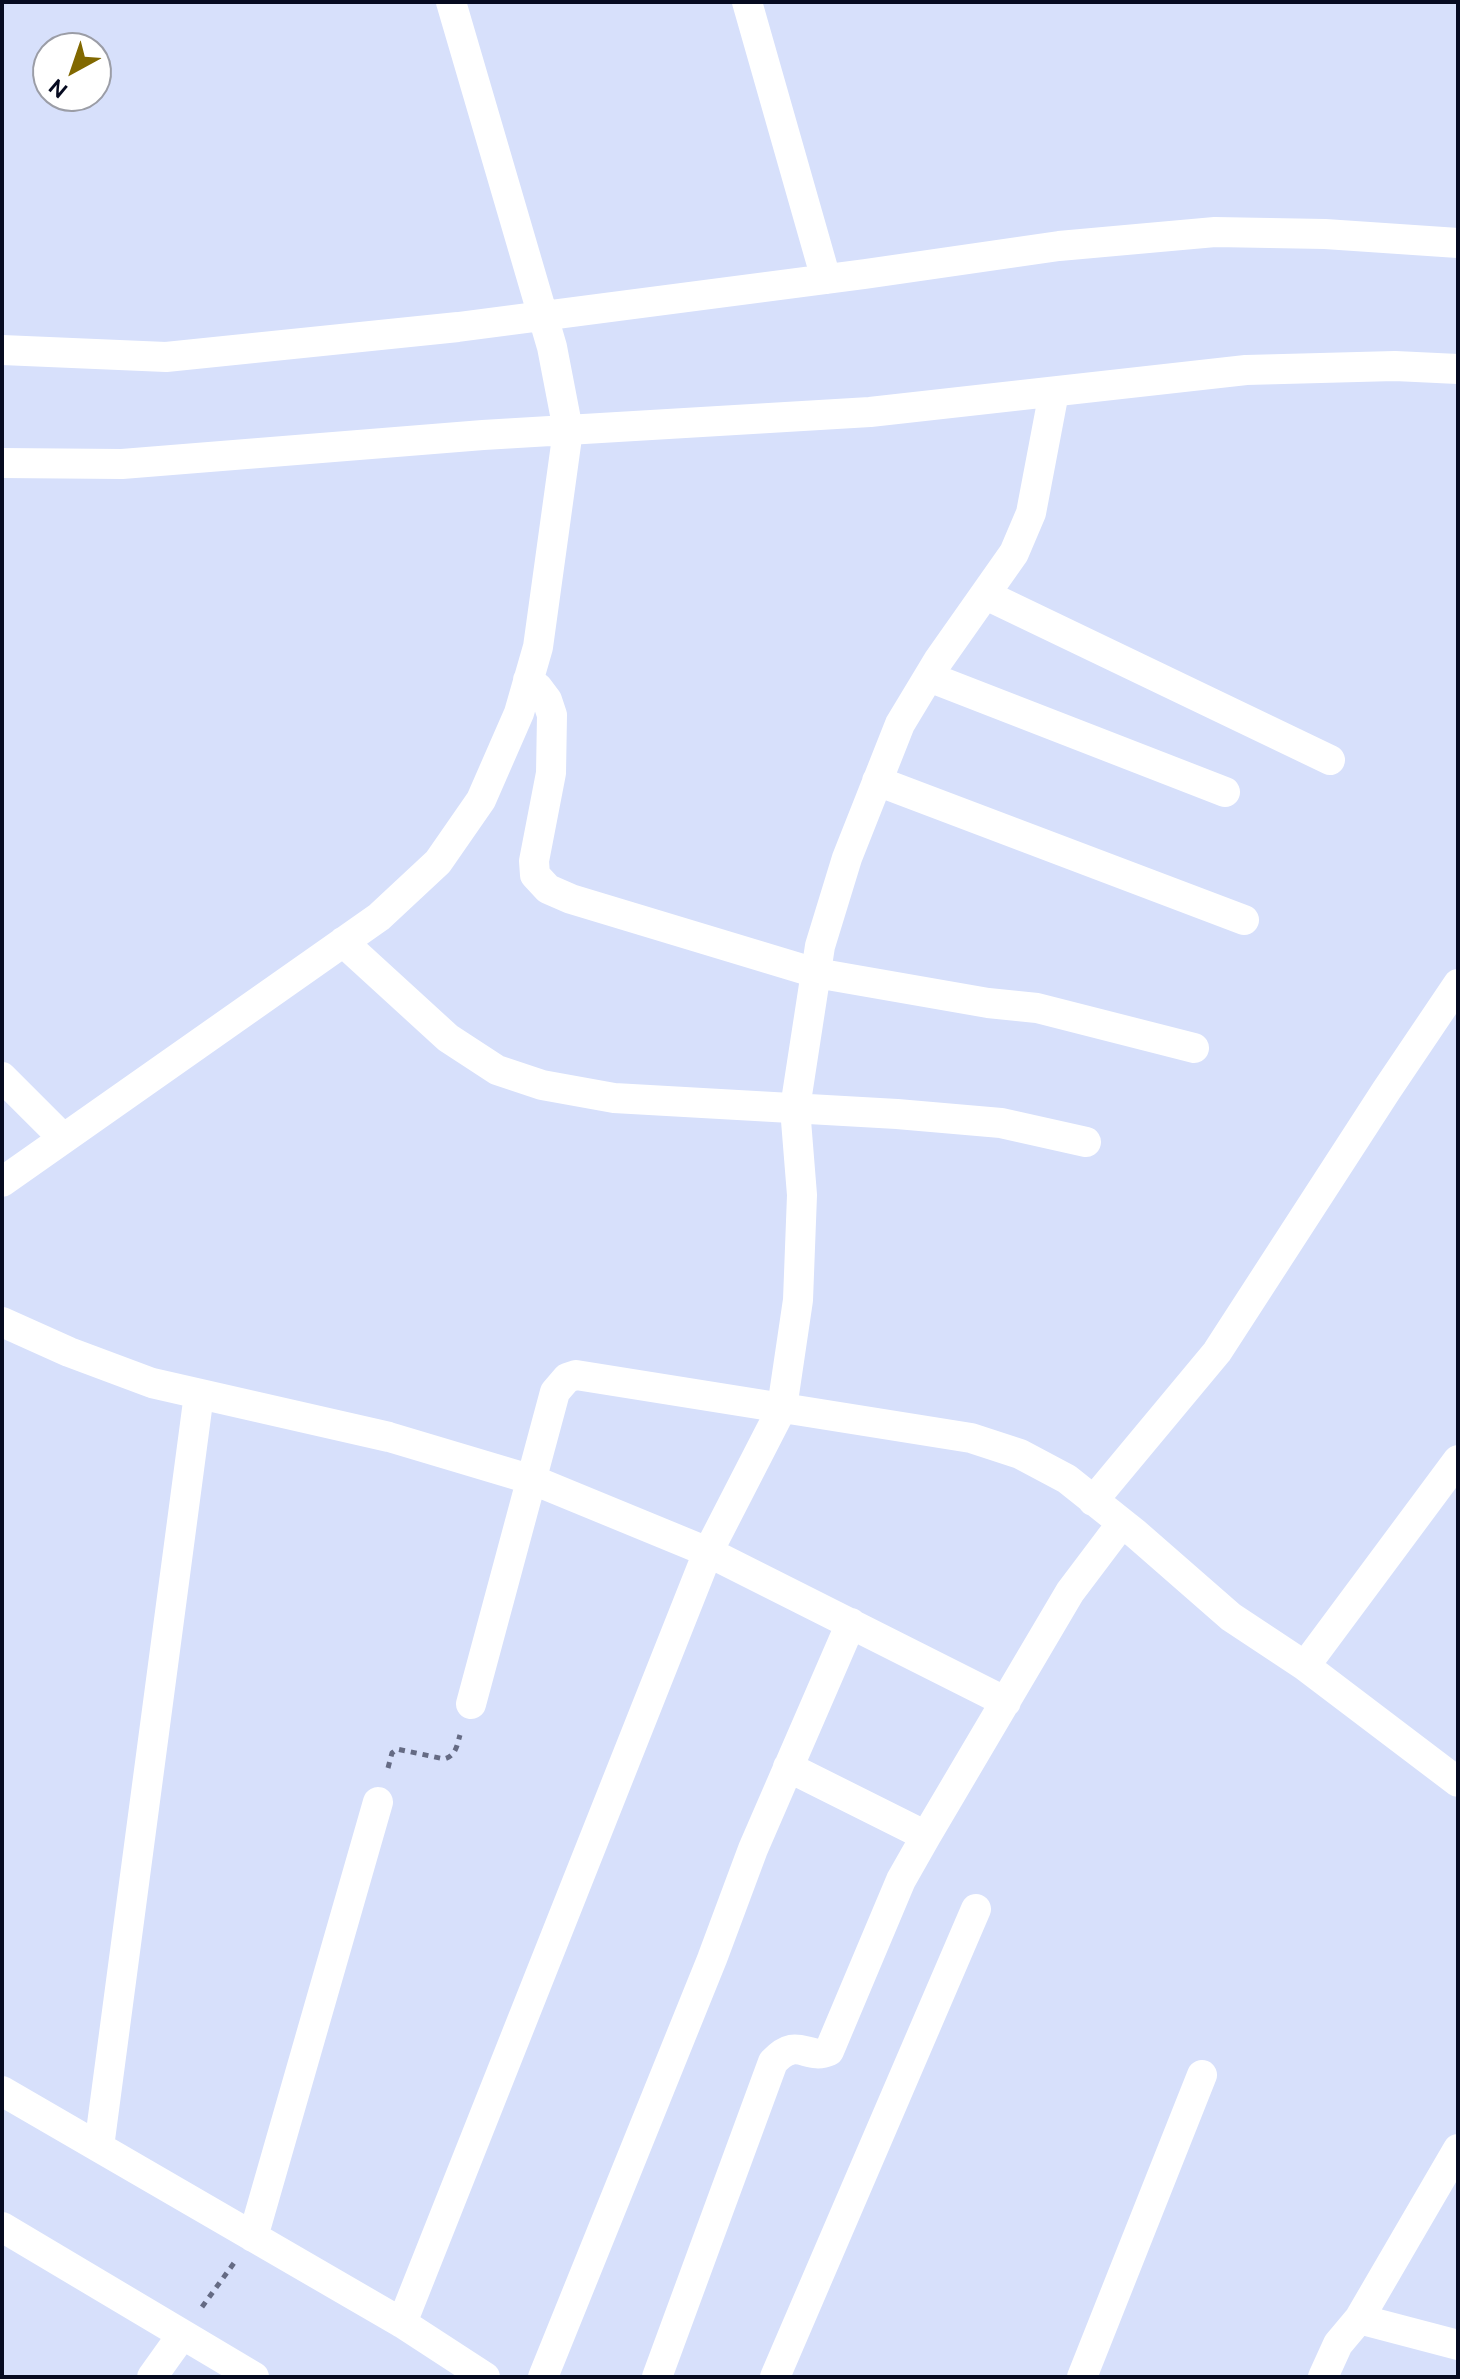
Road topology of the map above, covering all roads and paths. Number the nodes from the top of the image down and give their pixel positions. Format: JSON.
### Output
{"nodes":[{"id":1,"x":451,"y":2,"type":"edge"},
{"id":2,"x":747,"y":2,"type":"edge"},
{"id":3,"x":1458,"y":243,"type":"edge"},
{"id":4,"x":826,"y":279,"type":"junction"},
{"id":5,"x":543,"y":316,"type":"junction"},
{"id":6,"x":2,"y":350,"type":"edge"},
{"id":7,"x":1458,"y":369,"type":"edge"},
{"id":8,"x":1054,"y":392,"type":"junction"},
{"id":9,"x":566,"y":415,"type":"junction"},
{"id":10,"x":2,"y":463,"type":"edge"},
{"id":11,"x":986,"y":595,"type":"junction"},
{"id":12,"x":929,"y":677,"type":"junction"},
{"id":13,"x":528,"y":680,"type":"junction"},
{"id":14,"x":1330,"y":760,"type":"dead end"},
{"id":15,"x":877,"y":781,"type":"junction"},
{"id":16,"x":1225,"y":792,"type":"dead end"},
{"id":17,"x":1244,"y":920,"type":"dead end"},
{"id":18,"x":343,"y":942,"type":"junction"},
{"id":19,"x":816,"y":973,"type":"junction"},
{"id":20,"x":1458,"y":984,"type":"edge"},
{"id":21,"x":1194,"y":1048,"type":"dead end"},
{"id":22,"x":2,"y":1077,"type":"edge"},
{"id":23,"x":795,"y":1108,"type":"junction"},
{"id":24,"x":63,"y":1138,"type":"junction"},
{"id":25,"x":1086,"y":1142,"type":"dead end"},
{"id":26,"x":2,"y":1182,"type":"edge"},
{"id":27,"x":2,"y":1322,"type":"edge"},
{"id":28,"x":199,"y":1394,"type":"junction"},
{"id":29,"x":782,"y":1408,"type":"junction"},
{"id":30,"x":1458,"y":1460,"type":"edge"},
{"id":31,"x":533,"y":1480,"type":"junction"},
{"id":32,"x":1093,"y":1501,"type":"junction"},
{"id":33,"x":1122,"y":1523,"type":"junction"},
{"id":34,"x":708,"y":1552,"type":"junction"},
{"id":35,"x":851,"y":1623,"type":"junction"},
{"id":36,"x":1305,"y":1666,"type":"junction"},
{"id":37,"x":1006,"y":1702,"type":"junction"},
{"id":38,"x":471,"y":1704,"type":"joint"},
{"id":39,"x":788,"y":1767,"type":"junction"},
{"id":40,"x":1458,"y":1782,"type":"edge"},
{"id":41,"x":378,"y":1802,"type":"joint"},
{"id":42,"x":926,"y":1836,"type":"junction"},
{"id":43,"x":976,"y":1909,"type":"dead end"},
{"id":44,"x":1202,"y":2075,"type":"dead end"},
{"id":45,"x":2,"y":2091,"type":"edge"},
{"id":46,"x":99,"y":2147,"type":"junction"},
{"id":47,"x":1458,"y":2149,"type":"edge"},
{"id":48,"x":2,"y":2227,"type":"edge"},
{"id":49,"x":253,"y":2237,"type":"junction"},
{"id":50,"x":1359,"y":2319,"type":"junction"},
{"id":51,"x":402,"y":2323,"type":"junction"},
{"id":52,"x":182,"y":2335,"type":"junction"},
{"id":53,"x":1458,"y":2345,"type":"edge"},
{"id":54,"x":152,"y":2377,"type":"edge"},
{"id":55,"x":254,"y":2377,"type":"edge"},
{"id":56,"x":485,"y":2377,"type":"edge"},
{"id":57,"x":543,"y":2377,"type":"edge"},
{"id":58,"x":657,"y":2377,"type":"edge"},
{"id":59,"x":775,"y":2377,"type":"edge"},
{"id":60,"x":1082,"y":2377,"type":"edge"},
{"id":61,"x":1323,"y":2377,"type":"edge"}],
"edges":[{"from":1,"to":5,"type":"street"},
{"from":2,"to":4,"type":"street"},
{"from":3,"to":4,"type":"street"},
{"from":4,"to":5,"type":"street"},
{"from":5,"to":6,"type":"street"},
{"from":5,"to":9,"type":"street"},
{"from":7,"to":8,"type":"street"},
{"from":8,"to":9,"type":"street"},
{"from":8,"to":11,"type":"street"},
{"from":9,"to":10,"type":"street"},
{"from":9,"to":13,"type":"street"},
{"from":11,"to":12,"type":"street"},
{"from":11,"to":14,"type":"street"},
{"from":12,"to":15,"type":"street"},
{"from":12,"to":16,"type":"street"},
{"from":13,"to":18,"type":"street"},
{"from":13,"to":19,"type":"street"},
{"from":15,"to":17,"type":"street"},
{"from":15,"to":19,"type":"street"},
{"from":18,"to":23,"type":"street"},
{"from":18,"to":24,"type":"street"},
{"from":19,"to":21,"type":"street"},
{"from":19,"to":23,"type":"street"},
{"from":20,"to":32,"type":"street"},
{"from":22,"to":24,"type":"street"},
{"from":23,"to":25,"type":"street"},
{"from":23,"to":29,"type":"street"},
{"from":24,"to":26,"type":"street"},
{"from":27,"to":28,"type":"street"},
{"from":28,"to":31,"type":"street"},
{"from":28,"to":46,"type":"street"},
{"from":29,"to":31,"type":"street"},
{"from":29,"to":32,"type":"street"},
{"from":29,"to":34,"type":"street"},
{"from":30,"to":36,"type":"street"},
{"from":31,"to":34,"type":"street"},
{"from":31,"to":38,"type":"street"},
{"from":32,"to":33,"type":"street"},
{"from":33,"to":36,"type":"street"},
{"from":33,"to":37,"type":"street"},
{"from":34,"to":35,"type":"street"},
{"from":34,"to":51,"type":"street"},
{"from":35,"to":37,"type":"street"},
{"from":35,"to":39,"type":"street"},
{"from":36,"to":40,"type":"street"},
{"from":37,"to":42,"type":"street"},
{"from":38,"to":41,"type":"path"},
{"from":39,"to":42,"type":"street"},
{"from":39,"to":57,"type":"street"},
{"from":41,"to":49,"type":"street"},
{"from":42,"to":58,"type":"street"},
{"from":43,"to":59,"type":"street"},
{"from":44,"to":60,"type":"street"},
{"from":45,"to":46,"type":"street"},
{"from":46,"to":49,"type":"street"},
{"from":47,"to":50,"type":"street"},
{"from":48,"to":52,"type":"street"},
{"from":49,"to":51,"type":"street"},
{"from":49,"to":52,"type":"path"},
{"from":50,"to":53,"type":"street"},
{"from":50,"to":61,"type":"street"},
{"from":51,"to":56,"type":"street"},
{"from":52,"to":54,"type":"street"},
{"from":52,"to":55,"type":"street"}]}
